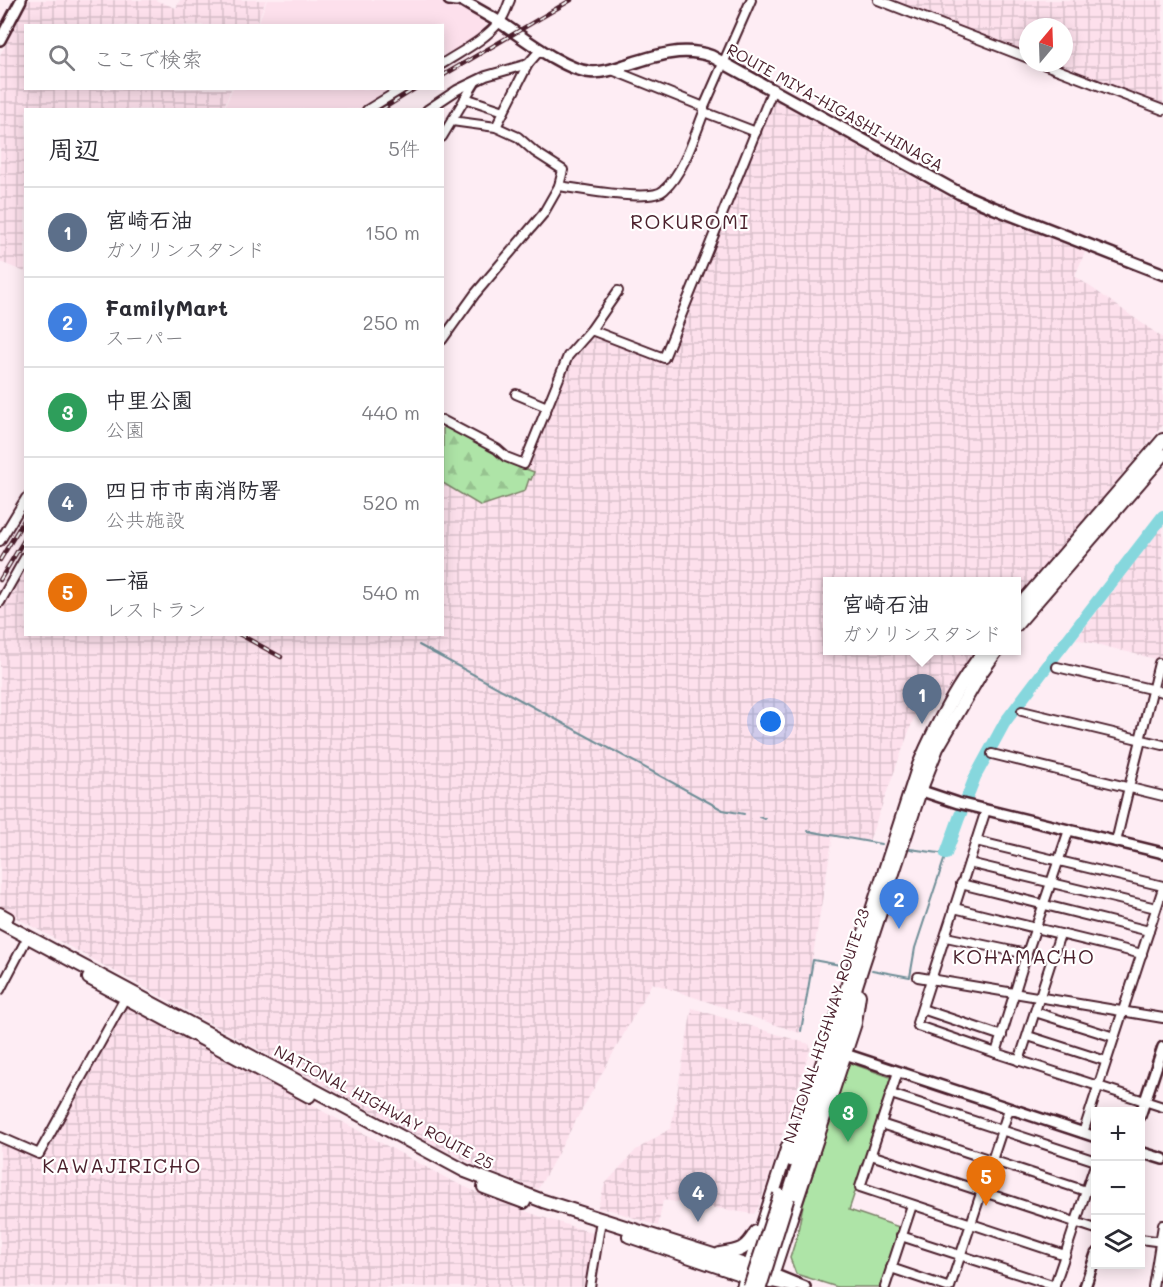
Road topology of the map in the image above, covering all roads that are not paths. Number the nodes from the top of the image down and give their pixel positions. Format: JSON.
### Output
{"nodes":[{"id":1,"x":21,"y":0,"type":"edge"},
{"id":2,"x":448,"y":0,"type":"edge"},
{"id":3,"x":459,"y":0,"type":"edge"},
{"id":4,"x":510,"y":0,"type":"edge"},
{"id":5,"x":751,"y":0,"type":"edge"},
{"id":6,"x":878,"y":0,"type":"edge"},
{"id":7,"x":500,"y":22,"type":"junction"},
{"id":8,"x":0,"y":40,"type":"edge"},
{"id":9,"x":541,"y":49,"type":"junction"},
{"id":10,"x":1019,"y":55,"type":"edge"},
{"id":11,"x":724,"y":62,"type":"junction"},
{"id":12,"x":444,"y":63,"type":"edge"},
{"id":13,"x":528,"y":64,"type":"junction"},
{"id":14,"x":612,"y":70,"type":"junction"},
{"id":15,"x":1064,"y":72,"type":"edge"},
{"id":16,"x":476,"y":81,"type":"junction"},
{"id":17,"x":773,"y":89,"type":"junction"},
{"id":18,"x":400,"y":90,"type":"edge"},
{"id":19,"x":465,"y":98,"type":"junction"},
{"id":20,"x":370,"y":108,"type":"edge"},
{"id":21,"x":430,"y":108,"type":"edge"},
{"id":22,"x":704,"y":109,"type":"junction"},
{"id":23,"x":1163,"y":110,"type":"edge"},
{"id":24,"x":504,"y":111,"type":"junction"},
{"id":25,"x":452,"y":121,"type":"junction"},
{"id":26,"x":496,"y":127,"type":"junction"},
{"id":27,"x":756,"y":132,"type":"junction"},
{"id":28,"x":444,"y":134,"type":"edge"},
{"id":29,"x":560,"y":186,"type":"junction"},
{"id":30,"x":1163,"y":274,"type":"edge"},
{"id":31,"x":618,"y":291,"type":"dead end"},
{"id":32,"x":591,"y":330,"type":"junction"},
{"id":33,"x":444,"y":337,"type":"edge"},
{"id":34,"x":516,"y":394,"type":"dead end"},
{"id":35,"x":547,"y":407,"type":"junction"},
{"id":36,"x":444,"y":421,"type":"edge"},
{"id":37,"x":1163,"y":440,"type":"edge"},
{"id":38,"x":1163,"y":455,"type":"edge"},
{"id":39,"x":24,"y":501,"type":"edge"},
{"id":40,"x":0,"y":541,"type":"edge"},
{"id":41,"x":24,"y":560,"type":"edge"},
{"id":42,"x":0,"y":602,"type":"edge"},
{"id":43,"x":1021,"y":605,"type":"edge"},
{"id":44,"x":1021,"y":620,"type":"edge"},
{"id":45,"x":982,"y":655,"type":"edge"},
{"id":46,"x":995,"y":655,"type":"edge"},
{"id":47,"x":1163,"y":664,"type":"edge"},
{"id":48,"x":1057,"y":667,"type":"dead end"},
{"id":49,"x":1152,"y":689,"type":"junction"},
{"id":50,"x":1163,"y":692,"type":"edge"},
{"id":51,"x":1022,"y":711,"type":"dead end"},
{"id":52,"x":1141,"y":740,"type":"junction"},
{"id":53,"x":1163,"y":745,"type":"edge"},
{"id":54,"x":992,"y":754,"type":"dead end"},
{"id":55,"x":1129,"y":787,"type":"junction"},
{"id":56,"x":916,"y":789,"type":"junction"},
{"id":57,"x":1163,"y":796,"type":"edge"},
{"id":58,"x":986,"y":810,"type":"junction"},
{"id":59,"x":1069,"y":830,"type":"junction"},
{"id":60,"x":976,"y":841,"type":"junction"},
{"id":61,"x":1116,"y":842,"type":"junction"},
{"id":62,"x":1163,"y":853,"type":"edge"},
{"id":63,"x":1059,"y":861,"type":"junction"},
{"id":64,"x":969,"y":863,"type":"junction"},
{"id":65,"x":1052,"y":883,"type":"junction"},
{"id":66,"x":962,"y":884,"type":"junction"},
{"id":67,"x":1163,"y":887,"type":"edge"},
{"id":68,"x":1044,"y":905,"type":"junction"},
{"id":69,"x":954,"y":908,"type":"junction"},
{"id":70,"x":1156,"y":908,"type":"junction"},
{"id":71,"x":0,"y":912,"type":"edge"},
{"id":72,"x":2,"y":926,"type":"edge"},
{"id":73,"x":1037,"y":928,"type":"junction"},
{"id":74,"x":1149,"y":931,"type":"junction"},
{"id":75,"x":1060,"y":934,"type":"junction"},
{"id":76,"x":945,"y":937,"type":"junction"},
{"id":77,"x":24,"y":944,"type":"junction"},
{"id":78,"x":1142,"y":954,"type":"junction"},
{"id":79,"x":1027,"y":956,"type":"junction"},
{"id":80,"x":859,"y":962,"type":"junction"},
{"id":81,"x":918,"y":977,"type":"dead end"},
{"id":82,"x":931,"y":978,"type":"junction"},
{"id":83,"x":0,"y":990,"type":"edge"},
{"id":84,"x":1015,"y":993,"type":"junction"},
{"id":85,"x":1040,"y":997,"type":"junction"},
{"id":86,"x":125,"y":998,"type":"junction"},
{"id":87,"x":922,"y":1009,"type":"junction"},
{"id":88,"x":1123,"y":1011,"type":"junction"},
{"id":89,"x":1035,"y":1012,"type":"junction"},
{"id":90,"x":1163,"y":1018,"type":"edge"},
{"id":91,"x":1002,"y":1036,"type":"junction"},
{"id":92,"x":1028,"y":1036,"type":"junction"},
{"id":93,"x":1114,"y":1037,"type":"junction"},
{"id":94,"x":1163,"y":1047,"type":"edge"},
{"id":95,"x":996,"y":1053,"type":"junction"},
{"id":96,"x":845,"y":1054,"type":"junction"},
{"id":97,"x":1019,"y":1061,"type":"junction"},
{"id":98,"x":1107,"y":1061,"type":"junction"},
{"id":99,"x":898,"y":1072,"type":"junction"},
{"id":100,"x":1099,"y":1086,"type":"junction"},
{"id":101,"x":891,"y":1094,"type":"junction"},
{"id":102,"x":1145,"y":1101,"type":"junction"},
{"id":103,"x":1143,"y":1107,"type":"edge"},
{"id":104,"x":1163,"y":1107,"type":"edge"},
{"id":105,"x":1009,"y":1109,"type":"junction"},
{"id":106,"x":881,"y":1124,"type":"junction"},
{"id":107,"x":1002,"y":1131,"type":"junction"},
{"id":108,"x":1083,"y":1133,"type":"junction"},
{"id":109,"x":1091,"y":1136,"type":"edge"},
{"id":110,"x":0,"y":1137,"type":"edge"},
{"id":111,"x":1145,"y":1154,"type":"edge"},
{"id":112,"x":871,"y":1155,"type":"junction"},
{"id":113,"x":1163,"y":1159,"type":"edge"},
{"id":114,"x":992,"y":1161,"type":"junction"},
{"id":115,"x":1092,"y":1161,"type":"edge"},
{"id":116,"x":1091,"y":1175,"type":"edge"},
{"id":117,"x":1086,"y":1191,"type":"junction"},
{"id":118,"x":982,"y":1192,"type":"junction"},
{"id":119,"x":784,"y":1196,"type":"junction"},
{"id":120,"x":912,"y":1205,"type":"junction"},
{"id":121,"x":1076,"y":1222,"type":"junction"},
{"id":122,"x":763,"y":1224,"type":"junction"},
{"id":123,"x":971,"y":1224,"type":"junction"},
{"id":124,"x":1163,"y":1225,"type":"edge"},
{"id":125,"x":600,"y":1226,"type":"junction"},
{"id":126,"x":1091,"y":1228,"type":"edge"},
{"id":127,"x":902,"y":1236,"type":"junction"},
{"id":128,"x":1145,"y":1240,"type":"edge"},
{"id":129,"x":1162,"y":1242,"type":"edge"},
{"id":130,"x":716,"y":1255,"type":"junction"},
{"id":131,"x":1065,"y":1255,"type":"junction"},
{"id":132,"x":961,"y":1256,"type":"junction"},
{"id":133,"x":1091,"y":1267,"type":"edge"},
{"id":134,"x":891,"y":1268,"type":"junction"},
{"id":135,"x":747,"y":1279,"type":"edge"},
{"id":136,"x":768,"y":1283,"type":"edge"},
{"id":137,"x":590,"y":1287,"type":"edge"},
{"id":138,"x":794,"y":1287,"type":"edge"},
{"id":139,"x":805,"y":1287,"type":"edge"},
{"id":140,"x":885,"y":1287,"type":"edge"},
{"id":141,"x":949,"y":1287,"type":"edge"},
{"id":142,"x":1055,"y":1287,"type":"edge"},
{"id":143,"x":1085,"y":1287,"type":"edge"},
{"id":144,"x":1153,"y":1287,"type":"edge"}],
"edges":[{"from":1,"to":8,"type":"street"},
{"from":2,"to":3,"type":"street"},
{"from":3,"to":7,"type":"main road","name":"ROUTE MIYA-HIGASHI-HINAGA"},
{"from":4,"to":7,"type":"street"},
{"from":5,"to":11,"type":"street"},
{"from":6,"to":10,"type":"street"},
{"from":7,"to":9,"type":"main road","name":"ROUTE MIYA-HIGASHI-HINAGA"},
{"from":7,"to":12,"type":"street"},
{"from":9,"to":13,"type":"street"},
{"from":9,"to":14,"type":"main road","name":"ROUTE MIYA-HIGASHI-HINAGA"},
{"from":11,"to":14,"type":"main road","name":"ROUTE MIYA-HIGASHI-HINAGA"},
{"from":11,"to":17,"type":"main road","name":"ROUTE MIYA-HIGASHI-HINAGA"},
{"from":11,"to":22,"type":"street"},
{"from":13,"to":16,"type":"street"},
{"from":13,"to":24,"type":"street"},
{"from":14,"to":22,"type":"street"},
{"from":15,"to":23,"type":"street"},
{"from":16,"to":19,"type":"street"},
{"from":16,"to":21,"type":"street"},
{"from":17,"to":27,"type":"street"},
{"from":17,"to":30,"type":"main road","name":"ROUTE MIYA-HIGASHI-HINAGA"},
{"from":18,"to":20,"type":"street"},
{"from":19,"to":24,"type":"street"},
{"from":19,"to":25,"type":"street"},
{"from":22,"to":27,"type":"street"},
{"from":22,"to":29,"type":"street"},
{"from":24,"to":26,"type":"street"},
{"from":25,"to":26,"type":"street"},
{"from":25,"to":28,"type":"street"},
{"from":26,"to":29,"type":"street"},
{"from":27,"to":32,"type":"street"},
{"from":29,"to":33,"type":"street"},
{"from":31,"to":32,"type":"street"},
{"from":32,"to":35,"type":"street"},
{"from":34,"to":35,"type":"street"},
{"from":35,"to":36,"type":"street"},
{"from":37,"to":43,"type":"highway"},
{"from":38,"to":44,"type":"highway"},
{"from":39,"to":40,"type":"street"},
{"from":41,"to":42,"type":"street"},
{"from":45,"to":56,"type":"highway","name":"NATIONAL HIGHWAY ROUTE 23"},
{"from":46,"to":56,"type":"highway","name":"NATIONAL HIGHWAY ROUTE 23"},
{"from":47,"to":49,"type":"street"},
{"from":48,"to":49,"type":"street"},
{"from":49,"to":50,"type":"street"},
{"from":49,"to":52,"type":"street"},
{"from":51,"to":52,"type":"street"},
{"from":52,"to":53,"type":"street"},
{"from":52,"to":55,"type":"street"},
{"from":54,"to":55,"type":"street"},
{"from":55,"to":57,"type":"street"},
{"from":55,"to":61,"type":"street"},
{"from":56,"to":58,"type":"street"},
{"from":56,"to":80,"type":"highway","name":"NATIONAL HIGHWAY ROUTE 23"},
{"from":58,"to":59,"type":"street"},
{"from":58,"to":60,"type":"street"},
{"from":59,"to":61,"type":"street"},
{"from":59,"to":63,"type":"street"},
{"from":60,"to":63,"type":"street"},
{"from":60,"to":64,"type":"street"},
{"from":61,"to":62,"type":"street"},
{"from":63,"to":65,"type":"street"},
{"from":63,"to":67,"type":"street"},
{"from":64,"to":65,"type":"street"},
{"from":64,"to":66,"type":"street"},
{"from":65,"to":68,"type":"street"},
{"from":65,"to":70,"type":"street"},
{"from":66,"to":68,"type":"street"},
{"from":66,"to":69,"type":"street"},
{"from":67,"to":70,"type":"street"},
{"from":68,"to":73,"type":"street"},
{"from":68,"to":74,"type":"street"},
{"from":69,"to":73,"type":"street"},
{"from":69,"to":76,"type":"street"},
{"from":70,"to":74,"type":"street"},
{"from":71,"to":72,"type":"street"},
{"from":72,"to":77,"type":"highway","name":"NATIONAL HIGHWAY ROUTE 25"},
{"from":72,"to":130,"type":"highway","name":"NATIONAL HIGHWAY ROUTE 25"},
{"from":73,"to":75,"type":"street"},
{"from":73,"to":79,"type":"street"},
{"from":74,"to":78,"type":"street"},
{"from":75,"to":78,"type":"street"},
{"from":75,"to":85,"type":"street"},
{"from":76,"to":79,"type":"street"},
{"from":76,"to":82,"type":"street"},
{"from":77,"to":83,"type":"street"},
{"from":77,"to":86,"type":"highway","name":"NATIONAL HIGHWAY ROUTE 25"},
{"from":78,"to":88,"type":"street"},
{"from":79,"to":84,"type":"street"},
{"from":80,"to":96,"type":"highway"},
{"from":80,"to":119,"type":"highway","name":"NATIONAL HIGHWAY ROUTE 23"},
{"from":80,"to":122,"type":"highway"},
{"from":81,"to":82,"type":"street"},
{"from":82,"to":84,"type":"street"},
{"from":82,"to":87,"type":"street"},
{"from":84,"to":85,"type":"street"},
{"from":84,"to":91,"type":"street"},
{"from":85,"to":88,"type":"street"},
{"from":85,"to":89,"type":"street"},
{"from":86,"to":110,"type":"street"},
{"from":86,"to":125,"type":"highway","name":"NATIONAL HIGHWAY ROUTE 25"},
{"from":87,"to":91,"type":"street"},
{"from":87,"to":95,"type":"street"},
{"from":88,"to":90,"type":"street"},
{"from":88,"to":93,"type":"street"},
{"from":89,"to":92,"type":"street"},
{"from":89,"to":93,"type":"street"},
{"from":91,"to":95,"type":"street"},
{"from":92,"to":97,"type":"street"},
{"from":92,"to":98,"type":"street"},
{"from":93,"to":98,"type":"street"},
{"from":94,"to":102,"type":"street"},
{"from":95,"to":97,"type":"street"},
{"from":96,"to":99,"type":"street"},
{"from":96,"to":136,"type":"highway"},
{"from":97,"to":100,"type":"street"},
{"from":98,"to":100,"type":"street"},
{"from":99,"to":101,"type":"street"},
{"from":99,"to":105,"type":"street"},
{"from":100,"to":102,"type":"street"},
{"from":100,"to":108,"type":"street"},
{"from":101,"to":106,"type":"street"},
{"from":101,"to":107,"type":"street"},
{"from":102,"to":103,"type":"street"},
{"from":102,"to":104,"type":"street"},
{"from":105,"to":107,"type":"street"},
{"from":105,"to":108,"type":"street"},
{"from":106,"to":112,"type":"street"},
{"from":106,"to":114,"type":"street"},
{"from":107,"to":114,"type":"street"},
{"from":107,"to":115,"type":"street"},
{"from":108,"to":109,"type":"street"},
{"from":111,"to":113,"type":"street"},
{"from":112,"to":118,"type":"street"},
{"from":112,"to":120,"type":"street"},
{"from":114,"to":117,"type":"street"},
{"from":114,"to":118,"type":"street"},
{"from":116,"to":117,"type":"street"},
{"from":117,"to":121,"type":"street"},
{"from":118,"to":121,"type":"street"},
{"from":118,"to":123,"type":"street"},
{"from":119,"to":135,"type":"highway","name":"NATIONAL HIGHWAY ROUTE 23","bridge":true},
{"from":119,"to":136,"type":"highway","name":"NATIONAL HIGHWAY ROUTE 23","bridge":true},
{"from":120,"to":123,"type":"street"},
{"from":120,"to":127,"type":"street"},
{"from":121,"to":126,"type":"street"},
{"from":121,"to":131,"type":"street"},
{"from":122,"to":130,"type":"highway"},
{"from":122,"to":135,"type":"highway"},
{"from":123,"to":131,"type":"street"},
{"from":123,"to":132,"type":"street"},
{"from":124,"to":129,"type":"street"},
{"from":125,"to":135,"type":"highway","name":"NATIONAL HIGHWAY ROUTE 25"},
{"from":125,"to":137,"type":"street"},
{"from":127,"to":132,"type":"street"},
{"from":127,"to":134,"type":"street"},
{"from":128,"to":129,"type":"street"},
{"from":129,"to":144,"type":"street"},
{"from":130,"to":135,"type":"highway","name":"NATIONAL HIGHWAY ROUTE 25"},
{"from":131,"to":142,"type":"street"},
{"from":132,"to":141,"type":"street"},
{"from":132,"to":142,"type":"street"},
{"from":133,"to":143,"type":"street"},
{"from":134,"to":140,"type":"street"},
{"from":134,"to":141,"type":"street"},
{"from":135,"to":136,"type":"highway","name":"NATIONAL HIGHWAY ROUTE 25"},
{"from":136,"to":138,"type":"street"},
{"from":136,"to":139,"type":"street"}]}
